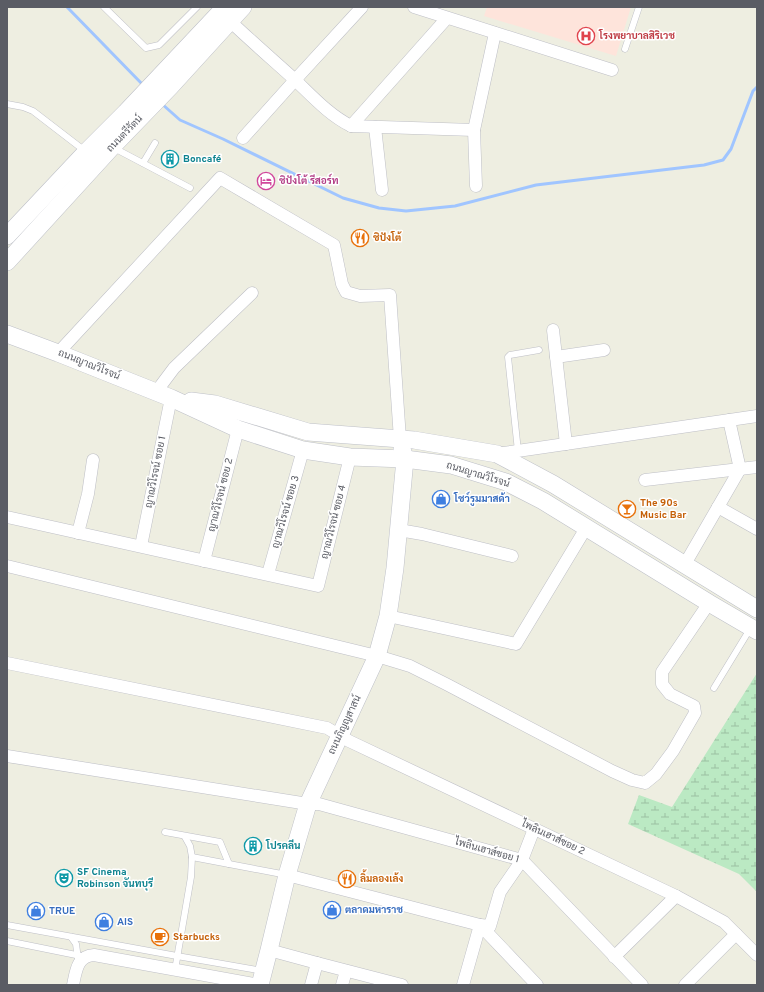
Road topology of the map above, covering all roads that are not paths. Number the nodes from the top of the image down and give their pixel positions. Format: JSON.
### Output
{"nodes":[{"id":1,"x":104,"y":7,"type":"edge"},
{"id":2,"x":197,"y":7,"type":"edge"},
{"id":3,"x":243,"y":7,"type":"edge"},
{"id":4,"x":362,"y":7,"type":"edge"},
{"id":5,"x":414,"y":7,"type":"edge"},
{"id":6,"x":639,"y":7,"type":"edge"},
{"id":7,"x":221,"y":13,"type":"edge"},
{"id":8,"x":447,"y":18,"type":"junction"},
{"id":9,"x":495,"y":33,"type":"junction"},
{"id":10,"x":625,"y":49,"type":"dead end"},
{"id":11,"x":612,"y":70,"type":"dead end"},
{"id":12,"x":295,"y":80,"type":"junction"},
{"id":13,"x":7,"y":104,"type":"edge"},
{"id":14,"x":132,"y":117,"type":"junction"},
{"id":15,"x":351,"y":126,"type":"junction"},
{"id":16,"x":375,"y":127,"type":"junction"},
{"id":17,"x":474,"y":130,"type":"junction"},
{"id":18,"x":243,"y":138,"type":"dead end"},
{"id":19,"x":155,"y":143,"type":"dead end"},
{"id":20,"x":112,"y":147,"type":"junction"},
{"id":21,"x":86,"y":152,"type":"junction"},
{"id":22,"x":143,"y":163,"type":"junction"},
{"id":23,"x":476,"y":186,"type":"dead end"},
{"id":24,"x":190,"y":188,"type":"dead end"},
{"id":25,"x":382,"y":190,"type":"dead end"},
{"id":26,"x":7,"y":236,"type":"edge"},
{"id":27,"x":7,"y":262,"type":"edge"},
{"id":28,"x":252,"y":293,"type":"dead end"},
{"id":29,"x":7,"y":320,"type":"edge"},
{"id":30,"x":553,"y":330,"type":"dead end"},
{"id":31,"x":7,"y":334,"type":"edge"},
{"id":32,"x":25,"y":340,"type":"junction"},
{"id":33,"x":539,"y":350,"type":"dead end"},
{"id":34,"x":604,"y":350,"type":"dead end"},
{"id":35,"x":58,"y":353,"type":"junction"},
{"id":36,"x":556,"y":357,"type":"junction"},
{"id":37,"x":164,"y":395,"type":"junction"},
{"id":38,"x":757,"y":416,"type":"edge"},
{"id":39,"x":730,"y":420,"type":"junction"},
{"id":40,"x":238,"y":429,"type":"junction"},
{"id":41,"x":400,"y":439,"type":"junction"},
{"id":42,"x":566,"y":444,"type":"junction"},
{"id":43,"x":303,"y":450,"type":"junction"},
{"id":44,"x":518,"y":451,"type":"junction"},
{"id":45,"x":497,"y":454,"type":"junction"},
{"id":46,"x":350,"y":457,"type":"junction"},
{"id":47,"x":405,"y":459,"type":"junction"},
{"id":48,"x":93,"y":460,"type":"dead end"},
{"id":49,"x":757,"y":467,"type":"edge"},
{"id":50,"x":740,"y":469,"type":"junction"},
{"id":51,"x":645,"y":480,"type":"dead end"},
{"id":52,"x":718,"y":507,"type":"junction"},
{"id":53,"x":7,"y":517,"type":"edge"},
{"id":54,"x":586,"y":528,"type":"junction"},
{"id":55,"x":757,"y":529,"type":"edge"},
{"id":56,"x":399,"y":530,"type":"junction"},
{"id":57,"x":78,"y":533,"type":"junction"},
{"id":58,"x":141,"y":546,"type":"junction"},
{"id":59,"x":512,"y":556,"type":"dead end"},
{"id":60,"x":204,"y":561,"type":"junction"},
{"id":61,"x":685,"y":564,"type":"junction"},
{"id":62,"x":7,"y":566,"type":"edge"},
{"id":63,"x":268,"y":574,"type":"junction"},
{"id":64,"x":709,"y":603,"type":"junction"},
{"id":65,"x":757,"y":609,"type":"edge"},
{"id":66,"x":388,"y":616,"type":"junction"},
{"id":67,"x":754,"y":629,"type":"edge"},
{"id":68,"x":377,"y":656,"type":"junction"},
{"id":69,"x":7,"y":663,"type":"edge"},
{"id":70,"x":714,"y":688,"type":"dead end"},
{"id":71,"x":340,"y":736,"type":"junction"},
{"id":72,"x":7,"y":756,"type":"edge"},
{"id":73,"x":308,"y":804,"type":"junction"},
{"id":74,"x":534,"y":829,"type":"junction"},
{"id":75,"x":164,"y":832,"type":"dead end"},
{"id":76,"x":186,"y":837,"type":"junction"},
{"id":77,"x":192,"y":856,"type":"junction"},
{"id":78,"x":522,"y":860,"type":"junction"},
{"id":79,"x":229,"y":864,"type":"junction"},
{"id":80,"x":288,"y":875,"type":"junction"},
{"id":81,"x":676,"y":896,"type":"junction"},
{"id":82,"x":7,"y":925,"type":"edge"},
{"id":83,"x":480,"y":925,"type":"junction"},
{"id":84,"x":736,"y":934,"type":"junction"},
{"id":85,"x":71,"y":936,"type":"junction"},
{"id":86,"x":7,"y":941,"type":"edge"},
{"id":87,"x":269,"y":950,"type":"junction"},
{"id":88,"x":757,"y":955,"type":"edge"},
{"id":89,"x":82,"y":956,"type":"junction"},
{"id":90,"x":177,"y":956,"type":"junction"},
{"id":91,"x":614,"y":956,"type":"junction"},
{"id":92,"x":317,"y":964,"type":"junction"},
{"id":93,"x":175,"y":970,"type":"junction"},
{"id":94,"x":346,"y":971,"type":"junction"},
{"id":95,"x":261,"y":980,"type":"edge"},
{"id":96,"x":73,"y":985,"type":"edge"},
{"id":97,"x":311,"y":985,"type":"edge"},
{"id":98,"x":342,"y":985,"type":"edge"},
{"id":99,"x":402,"y":985,"type":"edge"},
{"id":100,"x":463,"y":985,"type":"edge"},
{"id":101,"x":536,"y":985,"type":"edge"},
{"id":102,"x":642,"y":985,"type":"edge"},
{"id":103,"x":685,"y":985,"type":"edge"}],
"edges":[{"from":1,"to":2,"type":"lane"},
{"from":3,"to":7,"type":"main road","name":"ถนนตรีรัตน์"},
{"from":4,"to":12,"type":"street"},
{"from":5,"to":8,"type":"street"},
{"from":6,"to":10,"type":"lane"},
{"from":7,"to":12,"type":"street"},
{"from":7,"to":14,"type":"main road","name":"ถนนตรีรัตน์"},
{"from":8,"to":9,"type":"street"},
{"from":8,"to":15,"type":"street"},
{"from":9,"to":11,"type":"street"},
{"from":9,"to":17,"type":"street"},
{"from":12,"to":15,"type":"street"},
{"from":12,"to":18,"type":"street"},
{"from":13,"to":21,"type":"lane"},
{"from":14,"to":20,"type":"main road","name":"ถนนตรีรัตน์"},
{"from":14,"to":21,"type":"main road","name":"ถนนตรีรัตน์"},
{"from":15,"to":16,"type":"street"},
{"from":16,"to":17,"type":"street"},
{"from":16,"to":25,"type":"street"},
{"from":17,"to":23,"type":"street"},
{"from":19,"to":22,"type":"lane"},
{"from":20,"to":22,"type":"lane"},
{"from":20,"to":27,"type":"main road","name":"ถนนตรีรัตน์"},
{"from":21,"to":26,"type":"main road","name":"ถนนตรีรัตน์"},
{"from":22,"to":24,"type":"lane"},
{"from":28,"to":37,"type":"street"},
{"from":29,"to":32,"type":"main road"},
{"from":30,"to":36,"type":"street"},
{"from":31,"to":32,"type":"main road","name":"ถนนญาณวิโรจน์"},
{"from":32,"to":35,"type":"main road","name":"ถนนญาณวิโรจน์"},
{"from":33,"to":44,"type":"lane"},
{"from":34,"to":36,"type":"street"},
{"from":35,"to":37,"type":"main road","name":"ถนนญาณวิโรจน์"},
{"from":35,"to":41,"type":"street"},
{"from":36,"to":42,"type":"street"},
{"from":37,"to":40,"type":"main road","name":"ถนนญาณวิโรจน์"},
{"from":37,"to":41,"type":"main road","name":"ถนนญาณวิโรจน์"},
{"from":37,"to":58,"type":"street","name":"ญาณวิโรจน์ ซอย 1"},
{"from":38,"to":39,"type":"street"},
{"from":39,"to":42,"type":"street"},
{"from":39,"to":50,"type":"street"},
{"from":40,"to":43,"type":"main road","name":"ถนนญาณวิโรจน์"},
{"from":40,"to":60,"type":"street","name":"ญาณวิโรจน์ ซอย 2"},
{"from":41,"to":45,"type":"main road","name":"ถนนญาณวิโรจน์"},
{"from":41,"to":47,"type":"main road","name":"ถนนภิญญสาสน์"},
{"from":42,"to":44,"type":"street"},
{"from":43,"to":46,"type":"main road","name":"ถนนญาณวิโรจน์"},
{"from":43,"to":63,"type":"street","name":"ญาณวิโรจน์ ซอย 3"},
{"from":44,"to":45,"type":"street"},
{"from":45,"to":61,"type":"main road","name":"ถนนญาณวิโรจน์"},
{"from":46,"to":47,"type":"main road","name":"ถนนญาณวิโรจน์"},
{"from":46,"to":63,"type":"street","name":"ญาณวิโรจน์ ซอย 4"},
{"from":47,"to":54,"type":"main road","name":"ถนนญาณวิโรจน์"},
{"from":47,"to":56,"type":"main road","name":"ถนนภิญญสาสน์"},
{"from":48,"to":57,"type":"street"},
{"from":49,"to":50,"type":"street"},
{"from":50,"to":51,"type":"street"},
{"from":50,"to":52,"type":"street"},
{"from":52,"to":55,"type":"street"},
{"from":52,"to":61,"type":"street"},
{"from":53,"to":57,"type":"street"},
{"from":54,"to":64,"type":"main road","name":"ถนนญาณวิโรจน์"},
{"from":54,"to":66,"type":"street"},
{"from":56,"to":59,"type":"street"},
{"from":56,"to":66,"type":"main road","name":"ถนนภิญญสาสน์"},
{"from":57,"to":58,"type":"street"},
{"from":58,"to":60,"type":"street"},
{"from":60,"to":63,"type":"street"},
{"from":61,"to":65,"type":"main road","name":"ถนนญาณวิโรจน์"},
{"from":62,"to":68,"type":"street"},
{"from":64,"to":67,"type":"main road","name":"ถนนญาณวิโรจน์"},
{"from":64,"to":68,"type":"street"},
{"from":66,"to":68,"type":"main road","name":"ถนนภิญญสาสน์"},
{"from":67,"to":70,"type":"lane"},
{"from":68,"to":71,"type":"main road","name":"ถนนภิญญสาสน์"},
{"from":69,"to":71,"type":"street","name":"ไพลินเฮาส์ซอย 2"},
{"from":71,"to":73,"type":"main road","name":"ถนนภิญญสาสน์"},
{"from":71,"to":74,"type":"street","name":"ไพลินเฮาส์ซอย 2"},
{"from":72,"to":73,"type":"street","name":"ไพลินเฮาส์ซอย 1"},
{"from":73,"to":78,"type":"street","name":"ไพลินเฮาส์ซอย 1"},
{"from":73,"to":80,"type":"main road","name":"ถนนภิญญสาสน์"},
{"from":74,"to":78,"type":"street"},
{"from":74,"to":81,"type":"street","name":"ไพลินเฮาส์ซอย 2"},
{"from":75,"to":76,"type":"lane"},
{"from":76,"to":77,"type":"lane"},
{"from":76,"to":79,"type":"lane"},
{"from":77,"to":79,"type":"lane"},
{"from":77,"to":90,"type":"lane"},
{"from":78,"to":83,"type":"street"},
{"from":78,"to":91,"type":"street","name":"ไพลินเฮาส์ซอย 1"},
{"from":79,"to":80,"type":"lane"},
{"from":80,"to":83,"type":"street"},
{"from":80,"to":87,"type":"main road","name":"ถนนภิญญสาสน์"},
{"from":81,"to":84,"type":"street","name":"ไพลินเฮาส์ซอย 2"},
{"from":81,"to":91,"type":"street"},
{"from":82,"to":85,"type":"lane"},
{"from":83,"to":100,"type":"street"},
{"from":83,"to":101,"type":"street"},
{"from":84,"to":88,"type":"street","name":"ไพลินเฮาส์ซอย 2"},
{"from":84,"to":103,"type":"street"},
{"from":85,"to":89,"type":"lane"},
{"from":85,"to":90,"type":"lane"},
{"from":86,"to":89,"type":"lane"},
{"from":87,"to":92,"type":"street"},
{"from":87,"to":95,"type":"main road","name":"ถนนภิญญสาสน์"},
{"from":89,"to":93,"type":"street"},
{"from":89,"to":96,"type":"street"},
{"from":90,"to":93,"type":"lane"},
{"from":90,"to":95,"type":"lane"},
{"from":91,"to":102,"type":"street","name":"ไพลินเฮาส์ซอย 1"},
{"from":92,"to":94,"type":"street"},
{"from":92,"to":97,"type":"street"},
{"from":93,"to":95,"type":"street"},
{"from":94,"to":98,"type":"street"},
{"from":94,"to":99,"type":"street"}]}
